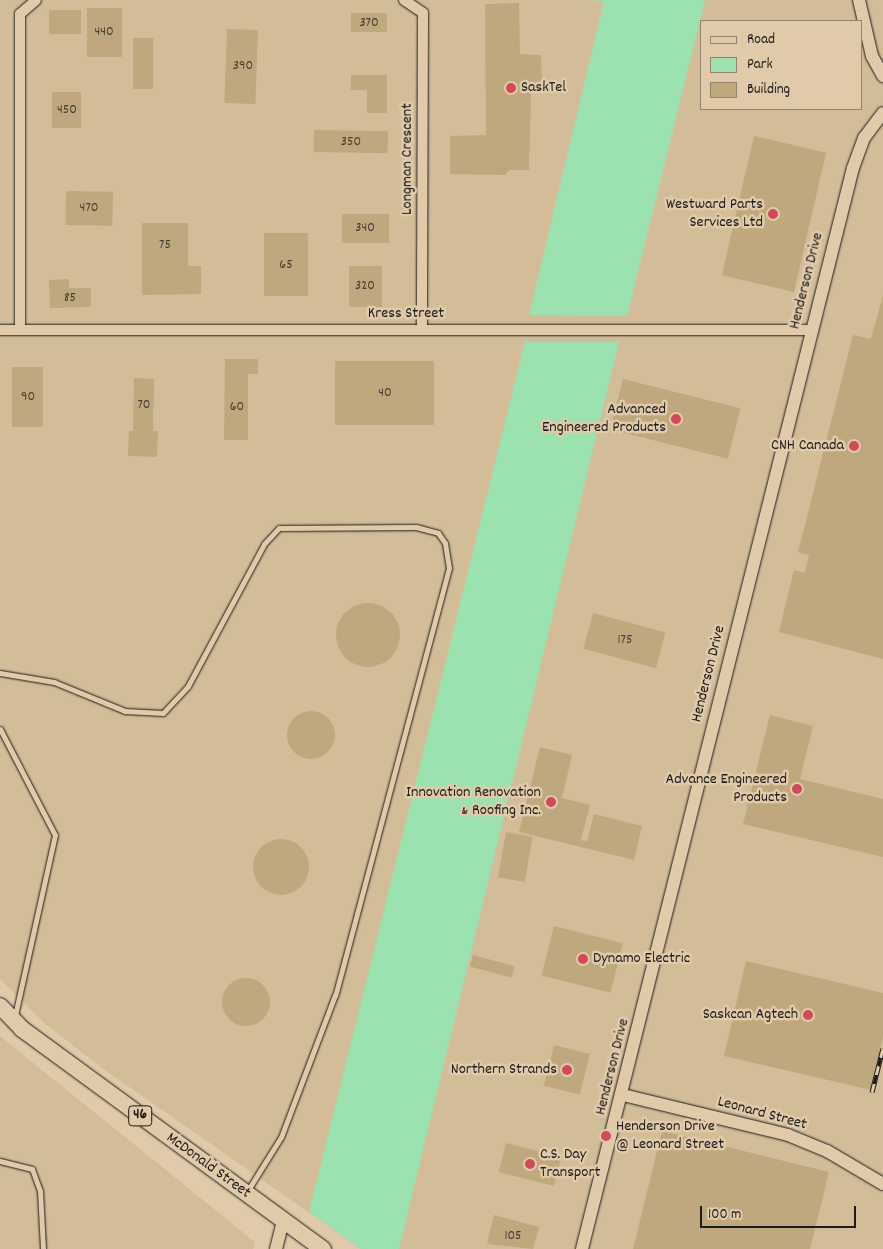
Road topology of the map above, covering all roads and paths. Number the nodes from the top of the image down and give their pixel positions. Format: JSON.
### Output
{"nodes":[{"id":1,"x":36,"y":0,"type":"edge"},
{"id":2,"x":404,"y":0,"type":"edge"},
{"id":3,"x":859,"y":0,"type":"edge"},
{"id":4,"x":883,"y":76,"type":"edge"},
{"id":5,"x":883,"y":113,"type":"edge"},
{"id":6,"x":422,"y":328,"type":"junction"},
{"id":7,"x":20,"y":329,"type":"junction"},
{"id":8,"x":0,"y":330,"type":"edge"},
{"id":9,"x":812,"y":330,"type":"junction"},
{"id":10,"x":0,"y":673,"type":"edge"},
{"id":11,"x":0,"y":729,"type":"edge"},
{"id":12,"x":0,"y":1006,"type":"edge"},
{"id":13,"x":14,"y":1021,"type":"junction"},
{"id":14,"x":623,"y":1095,"type":"junction"},
{"id":15,"x":0,"y":1161,"type":"edge"},
{"id":16,"x":883,"y":1184,"type":"edge"},
{"id":17,"x":245,"y":1193,"type":"junction"},
{"id":18,"x":283,"y":1221,"type":"junction"},
{"id":19,"x":43,"y":1249,"type":"edge"},
{"id":20,"x":276,"y":1249,"type":"edge"},
{"id":21,"x":323,"y":1249,"type":"edge"},
{"id":22,"x":582,"y":1249,"type":"edge"}],
"edges":[{"from":1,"to":7,"type":"street"},
{"from":2,"to":6,"type":"street","name":"Longman Crescent"},
{"from":3,"to":4,"type":"street"},
{"from":5,"to":9,"type":"street","name":"Henderson Drive"},
{"from":6,"to":7,"type":"street","name":"Kress Street"},
{"from":6,"to":9,"type":"street","name":"Kress Street"},
{"from":7,"to":8,"type":"street","name":"Kress Street"},
{"from":9,"to":14,"type":"street","name":"Henderson Drive"},
{"from":10,"to":17,"type":"lane"},
{"from":11,"to":13,"type":"lane"},
{"from":12,"to":13,"type":"main road","name":"McDonald Street","number":"46"},
{"from":13,"to":17,"type":"main road","name":"McDonald Street","number":"46"},
{"from":14,"to":16,"type":"street","name":"Leonard Street"},
{"from":14,"to":22,"type":"street","name":"Henderson Drive"},
{"from":15,"to":19,"type":"lane"},
{"from":17,"to":18,"type":"main road","name":"McDonald Street","number":"46"},
{"from":18,"to":20,"type":"street"},
{"from":18,"to":21,"type":"main road","name":"McDonald Street","number":"46"}]}
